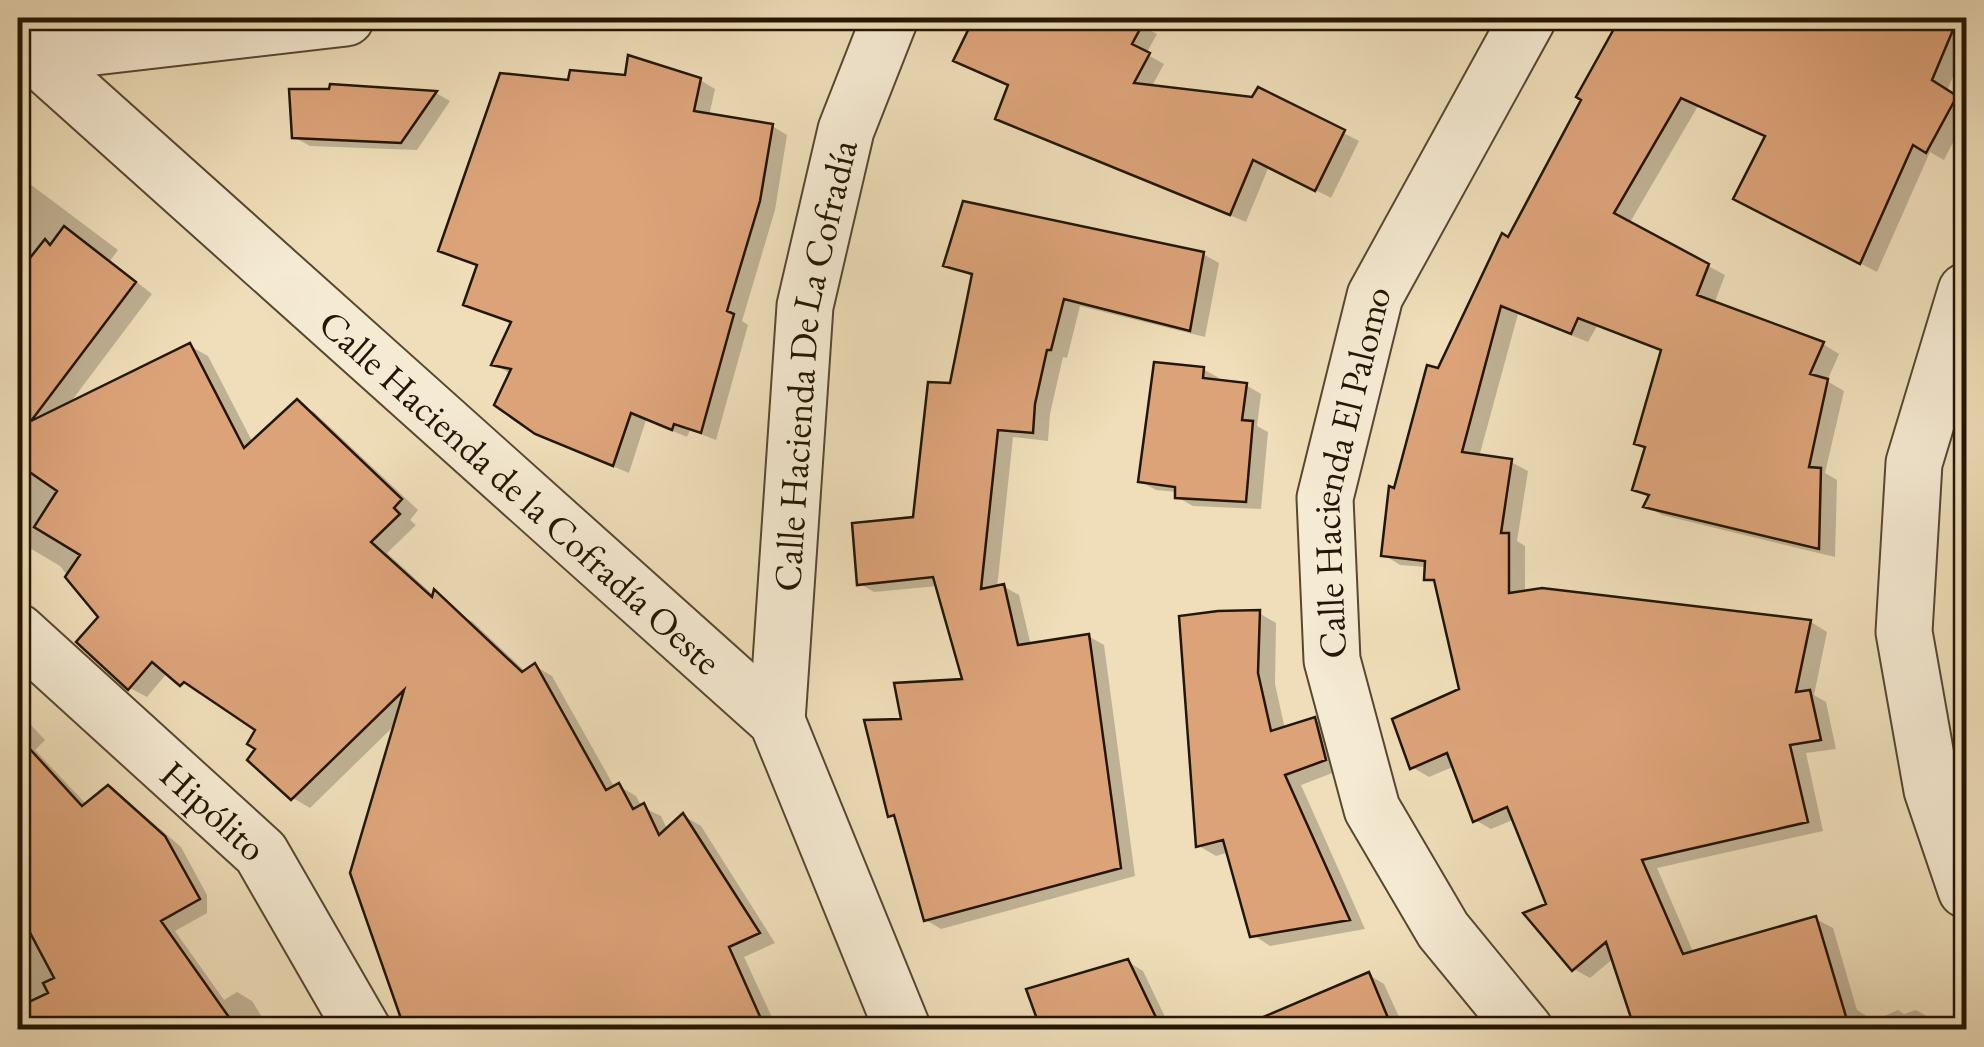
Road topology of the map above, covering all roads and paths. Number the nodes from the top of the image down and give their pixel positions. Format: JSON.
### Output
{"nodes":[{"id":1,"x":346,"y":18,"type":"edge"},
{"id":2,"x":890,"y":18,"type":"edge"},
{"id":3,"x":1528,"y":18,"type":"edge"},
{"id":4,"x":26,"y":47,"type":"edge"},
{"id":5,"x":1966,"y":292,"type":"edge"},
{"id":6,"x":18,"y":632,"type":"edge"},
{"id":7,"x":777,"y":721,"type":"junction"},
{"id":8,"x":1966,"y":890,"type":"edge"},
{"id":9,"x":363,"y":1030,"type":"edge"},
{"id":10,"x":903,"y":1030,"type":"edge"},
{"id":11,"x":1525,"y":1030,"type":"edge"}],
"edges":[{"from":1,"to":4,"type":"street"},
{"from":2,"to":7,"type":"street","name":"Calle Hacienda De La Cofradía"},
{"from":3,"to":11,"type":"street","name":"Calle Hacienda El Palomo"},
{"from":4,"to":7,"type":"street","name":"Calle Hacienda de la Cofradía Oeste"},
{"from":5,"to":8,"type":"street"},
{"from":6,"to":9,"type":"street","name":"Hipólito"},
{"from":7,"to":10,"type":"street","name":"Calle Hacienda de la Cofradía Oeste"}]}
